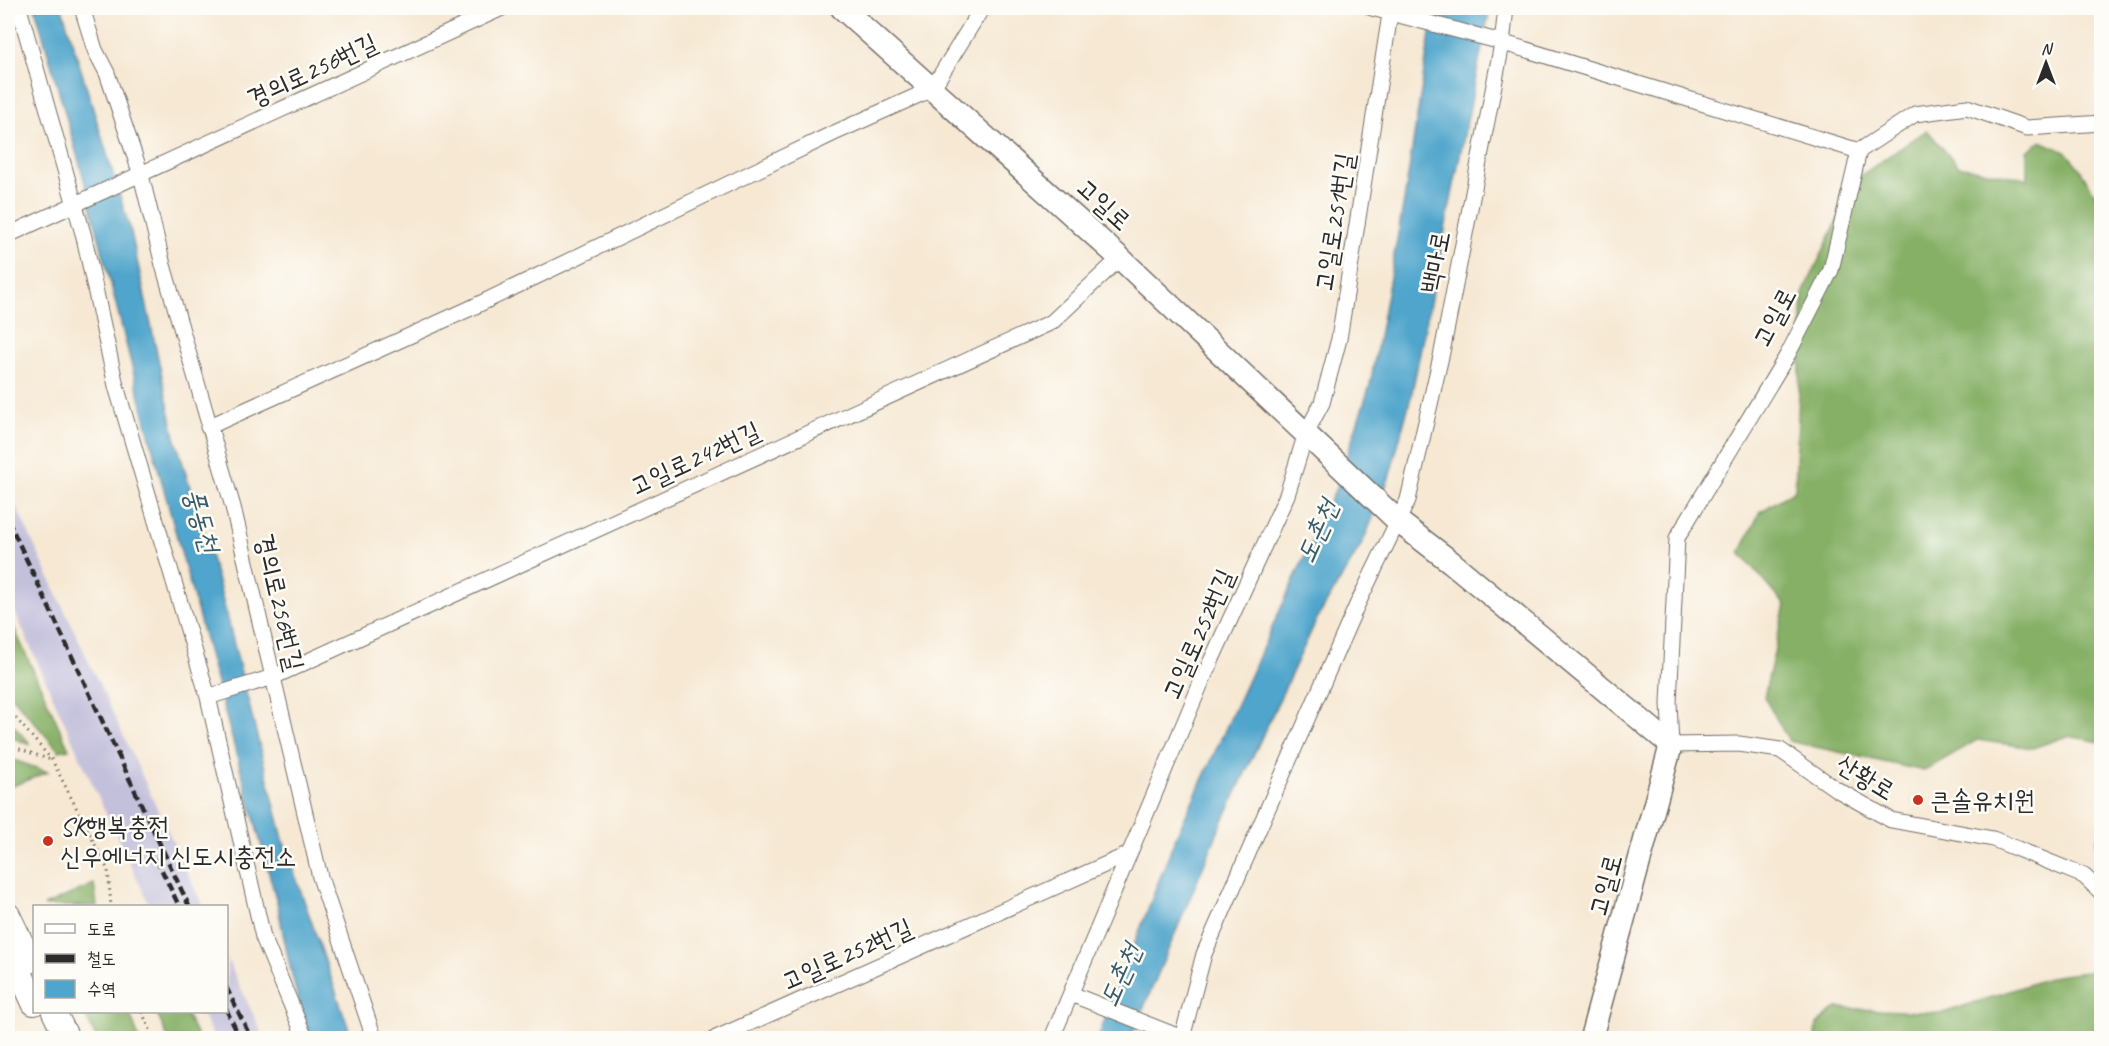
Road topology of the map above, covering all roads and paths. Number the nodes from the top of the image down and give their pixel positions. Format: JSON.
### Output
{"nodes":[{"id":1,"x":19,"y":8,"type":"edge"},
{"id":2,"x":82,"y":8,"type":"edge"},
{"id":3,"x":502,"y":8,"type":"edge"},
{"id":4,"x":842,"y":8,"type":"edge"},
{"id":5,"x":982,"y":8,"type":"edge"},
{"id":6,"x":1372,"y":8,"type":"edge"},
{"id":7,"x":1506,"y":8,"type":"edge"},
{"id":8,"x":1390,"y":10,"type":"edge"},
{"id":9,"x":1498,"y":42,"type":"junction"},
{"id":10,"x":932,"y":89,"type":"junction"},
{"id":11,"x":2102,"y":123,"type":"edge"},
{"id":12,"x":1859,"y":151,"type":"junction"},
{"id":13,"x":141,"y":175,"type":"junction"},
{"id":14,"x":81,"y":201,"type":"junction"},
{"id":15,"x":8,"y":235,"type":"edge"},
{"id":16,"x":1120,"y":258,"type":"junction"},
{"id":17,"x":208,"y":427,"type":"junction"},
{"id":18,"x":1306,"y":433,"type":"junction"},
{"id":19,"x":1393,"y":517,"type":"junction"},
{"id":20,"x":267,"y":680,"type":"junction"},
{"id":21,"x":211,"y":695,"type":"junction"},
{"id":22,"x":8,"y":709,"type":"edge"},
{"id":23,"x":8,"y":745,"type":"edge"},
{"id":24,"x":1671,"y":745,"type":"junction"},
{"id":25,"x":52,"y":760,"type":"junction"},
{"id":26,"x":1129,"y":854,"type":"junction"},
{"id":27,"x":2102,"y":893,"type":"edge"},
{"id":28,"x":111,"y":905,"type":"edge"},
{"id":29,"x":8,"y":915,"type":"edge"},
{"id":30,"x":8,"y":946,"type":"edge"},
{"id":31,"x":33,"y":969,"type":"edge"},
{"id":32,"x":1071,"y":994,"type":"junction"},
{"id":33,"x":33,"y":1001,"type":"edge"},
{"id":34,"x":40,"y":1013,"type":"edge"},
{"id":35,"x":55,"y":1013,"type":"edge"},
{"id":36,"x":143,"y":1013,"type":"edge"},
{"id":37,"x":1178,"y":1037,"type":"edge"},
{"id":38,"x":52,"y":1038,"type":"edge"},
{"id":39,"x":67,"y":1038,"type":"edge"},
{"id":40,"x":154,"y":1038,"type":"edge"},
{"id":41,"x":305,"y":1038,"type":"edge"},
{"id":42,"x":374,"y":1038,"type":"edge"},
{"id":43,"x":716,"y":1038,"type":"edge"},
{"id":44,"x":1052,"y":1038,"type":"edge"},
{"id":45,"x":1591,"y":1038,"type":"edge"}],
"edges":[{"from":1,"to":14,"type":"street"},
{"from":2,"to":13,"type":"street"},
{"from":3,"to":13,"type":"street","name":"경의로256번길"},
{"from":4,"to":10,"type":"street","name":"고일로"},
{"from":5,"to":10,"type":"street"},
{"from":6,"to":8,"type":"street"},
{"from":7,"to":9,"type":"street","name":"백마로"},
{"from":8,"to":9,"type":"street"},
{"from":8,"to":18,"type":"street","name":"고일로251번길"},
{"from":9,"to":12,"type":"street"},
{"from":9,"to":19,"type":"street","name":"백마로"},
{"from":10,"to":16,"type":"street","name":"고일로"},
{"from":10,"to":17,"type":"street"},
{"from":11,"to":12,"type":"street"},
{"from":12,"to":24,"type":"street","name":"고일로"},
{"from":13,"to":14,"type":"street","name":"경의로256번길"},
{"from":13,"to":17,"type":"street","name":"경의로256번길"},
{"from":14,"to":15,"type":"street"},
{"from":14,"to":21,"type":"street"},
{"from":16,"to":18,"type":"street","name":"고일로"},
{"from":16,"to":20,"type":"street","name":"고일로242번길"},
{"from":17,"to":20,"type":"street","name":"경의로256번길"},
{"from":18,"to":19,"type":"street","name":"고일로"},
{"from":18,"to":26,"type":"street","name":"고일로252번길"},
{"from":19,"to":24,"type":"street"},
{"from":19,"to":37,"type":"street","name":"백마로"},
{"from":20,"to":21,"type":"street","name":"고일로242번길"},
{"from":20,"to":42,"type":"street","name":"경의로256번길"},
{"from":21,"to":41,"type":"street"},
{"from":22,"to":25,"type":"path"},
{"from":23,"to":25,"type":"path"},
{"from":24,"to":27,"type":"street","name":"산황로"},
{"from":24,"to":45,"type":"street","name":"고일로"},
{"from":25,"to":28,"type":"path"},
{"from":26,"to":32,"type":"street","name":"고일로252번길"},
{"from":26,"to":43,"type":"street","name":"고일로252번길"},
{"from":29,"to":31,"type":"main road"},
{"from":30,"to":33,"type":"main road"},
{"from":32,"to":37,"type":"street"},
{"from":32,"to":44,"type":"street","name":"고일로252번길"},
{"from":34,"to":38,"type":"main road"},
{"from":35,"to":39,"type":"main road"},
{"from":36,"to":40,"type":"path"}]}
